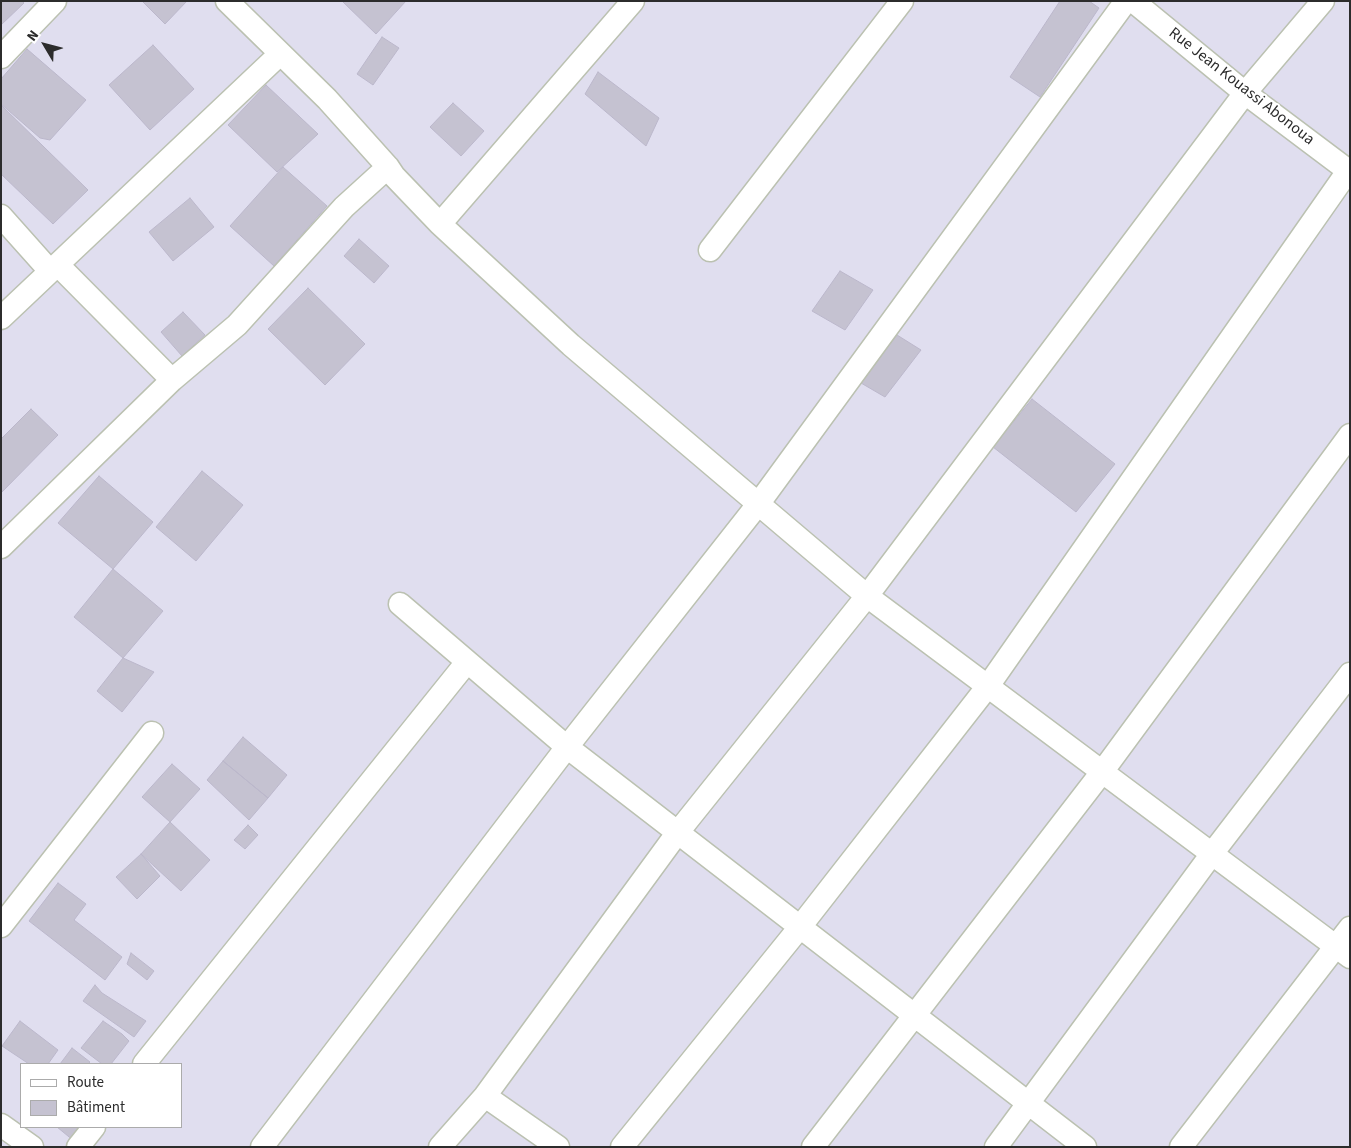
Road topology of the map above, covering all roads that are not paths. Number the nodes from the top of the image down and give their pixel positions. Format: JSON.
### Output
{"nodes":[{"id":1,"x":55,"y":1,"type":"edge"},
{"id":2,"x":227,"y":1,"type":"edge"},
{"id":3,"x":633,"y":1,"type":"edge"},
{"id":4,"x":902,"y":1,"type":"edge"},
{"id":5,"x":1126,"y":1,"type":"edge"},
{"id":6,"x":1133,"y":1,"type":"edge"},
{"id":7,"x":1323,"y":1,"type":"edge"},
{"id":8,"x":280,"y":54,"type":"junction"},
{"id":9,"x":1,"y":56,"type":"edge"},
{"id":10,"x":1245,"y":94,"type":"junction"},
{"id":11,"x":388,"y":167,"type":"junction"},
{"id":12,"x":1349,"y":171,"type":"edge"},
{"id":13,"x":1,"y":216,"type":"edge"},
{"id":14,"x":440,"y":224,"type":"junction"},
{"id":15,"x":710,"y":250,"type":"dead end"},
{"id":16,"x":54,"y":268,"type":"junction"},
{"id":17,"x":1,"y":318,"type":"edge"},
{"id":18,"x":172,"y":380,"type":"junction"},
{"id":19,"x":1350,"y":435,"type":"edge"},
{"id":20,"x":759,"y":504,"type":"junction"},
{"id":21,"x":1,"y":547,"type":"edge"},
{"id":22,"x":867,"y":596,"type":"junction"},
{"id":23,"x":400,"y":604,"type":"dead end"},
{"id":24,"x":468,"y":662,"type":"junction"},
{"id":25,"x":1350,"y":674,"type":"edge"},
{"id":26,"x":988,"y":686,"type":"junction"},
{"id":27,"x":152,"y":733,"type":"dead end"},
{"id":28,"x":567,"y":747,"type":"junction"},
{"id":29,"x":1102,"y":772,"type":"junction"},
{"id":30,"x":678,"y":832,"type":"junction"},
{"id":31,"x":1211,"y":855,"type":"junction"},
{"id":32,"x":1,"y":926,"type":"edge"},
{"id":33,"x":800,"y":927,"type":"junction"},
{"id":34,"x":1350,"y":928,"type":"edge"},
{"id":35,"x":1343,"y":952,"type":"edge"},
{"id":36,"x":914,"y":1015,"type":"junction"},
{"id":37,"x":145,"y":1063,"type":"edge"},
{"id":38,"x":485,"y":1096,"type":"junction"},
{"id":39,"x":1028,"y":1104,"type":"junction"},
{"id":40,"x":1,"y":1125,"type":"edge"},
{"id":41,"x":93,"y":1128,"type":"edge"},
{"id":42,"x":32,"y":1147,"type":"edge"},
{"id":43,"x":78,"y":1147,"type":"edge"},
{"id":44,"x":262,"y":1147,"type":"edge"},
{"id":45,"x":440,"y":1147,"type":"edge"},
{"id":46,"x":558,"y":1147,"type":"edge"},
{"id":47,"x":622,"y":1147,"type":"edge"},
{"id":48,"x":813,"y":1147,"type":"edge"},
{"id":49,"x":996,"y":1147,"type":"edge"},
{"id":50,"x":1085,"y":1147,"type":"edge"},
{"id":51,"x":1181,"y":1147,"type":"edge"}],
"edges":[{"from":1,"to":9,"type":"street"},
{"from":2,"to":8,"type":"street"},
{"from":3,"to":14,"type":"street"},
{"from":4,"to":15,"type":"street"},
{"from":5,"to":20,"type":"street"},
{"from":6,"to":10,"type":"street","name":"Rue Jean Kouassi Abonoua"},
{"from":7,"to":10,"type":"street"},
{"from":8,"to":11,"type":"street"},
{"from":8,"to":16,"type":"street"},
{"from":10,"to":12,"type":"street","name":"Rue Jean Kouassi Abonoua"},
{"from":10,"to":22,"type":"street"},
{"from":11,"to":14,"type":"street"},
{"from":11,"to":18,"type":"street"},
{"from":12,"to":26,"type":"street"},
{"from":13,"to":16,"type":"street"},
{"from":14,"to":20,"type":"street"},
{"from":16,"to":17,"type":"street"},
{"from":16,"to":18,"type":"street"},
{"from":18,"to":21,"type":"street"},
{"from":19,"to":29,"type":"street"},
{"from":20,"to":22,"type":"street"},
{"from":20,"to":28,"type":"street"},
{"from":22,"to":26,"type":"street"},
{"from":22,"to":30,"type":"street"},
{"from":23,"to":24,"type":"street"},
{"from":24,"to":28,"type":"street"},
{"from":24,"to":37,"type":"street"},
{"from":25,"to":31,"type":"street"},
{"from":26,"to":29,"type":"street"},
{"from":26,"to":33,"type":"street"},
{"from":27,"to":32,"type":"street"},
{"from":28,"to":30,"type":"street"},
{"from":28,"to":44,"type":"street"},
{"from":29,"to":31,"type":"street"},
{"from":29,"to":36,"type":"street"},
{"from":30,"to":33,"type":"street"},
{"from":30,"to":38,"type":"street"},
{"from":31,"to":35,"type":"street"},
{"from":31,"to":39,"type":"street"},
{"from":33,"to":36,"type":"street"},
{"from":33,"to":47,"type":"street"},
{"from":34,"to":35,"type":"street"},
{"from":35,"to":51,"type":"street"},
{"from":36,"to":39,"type":"street"},
{"from":36,"to":48,"type":"street"},
{"from":38,"to":45,"type":"street"},
{"from":38,"to":46,"type":"street"},
{"from":39,"to":49,"type":"street"},
{"from":39,"to":50,"type":"street"},
{"from":40,"to":42,"type":"street"},
{"from":41,"to":43,"type":"street"}]}
